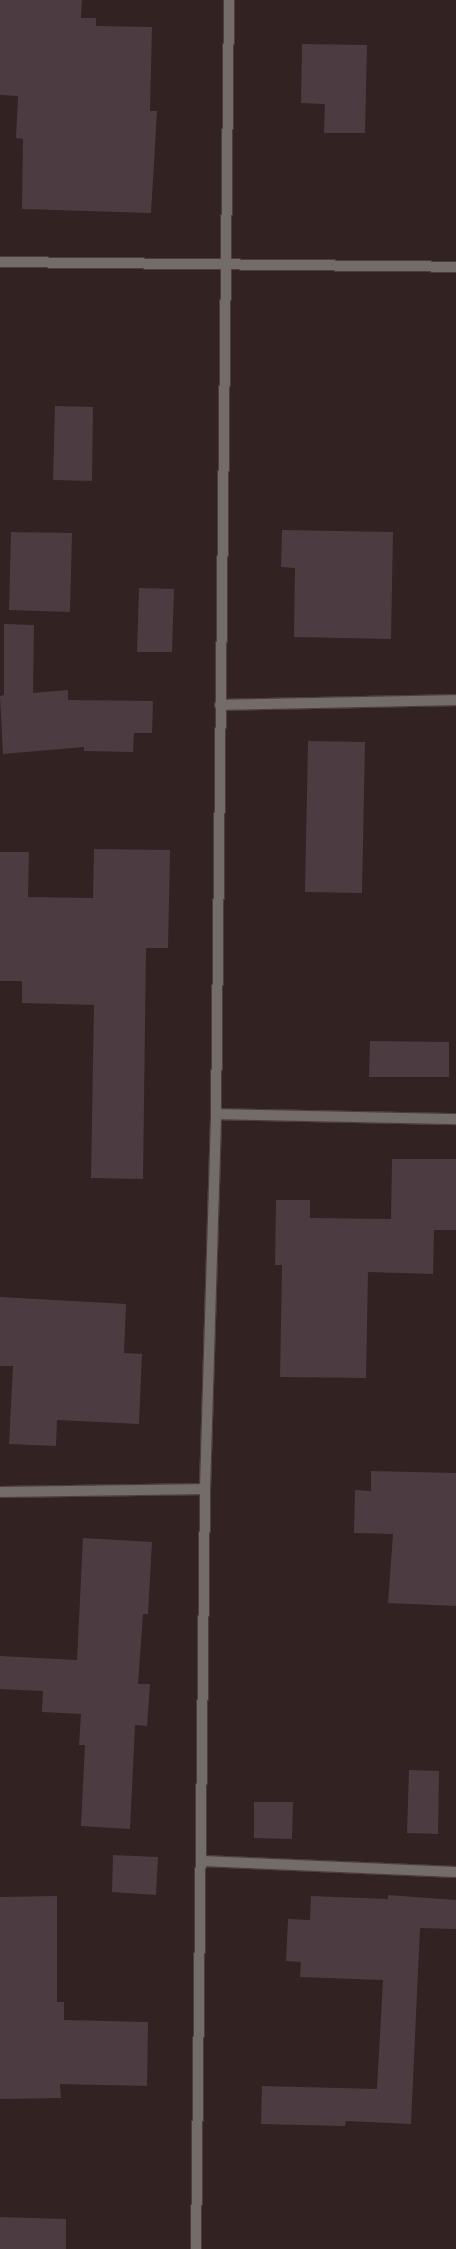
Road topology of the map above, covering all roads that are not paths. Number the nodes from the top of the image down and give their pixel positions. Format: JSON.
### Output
{"nodes":[{"id":1,"x":229,"y":0,"type":"edge"},
{"id":2,"x":0,"y":262,"type":"edge"},
{"id":3,"x":225,"y":264,"type":"junction"},
{"id":4,"x":456,"y":267,"type":"edge"},
{"id":5,"x":456,"y":700,"type":"edge"},
{"id":6,"x":220,"y":705,"type":"junction"},
{"id":7,"x":216,"y":1114,"type":"junction"},
{"id":8,"x":456,"y":1119,"type":"edge"},
{"id":9,"x":205,"y":1489,"type":"junction"},
{"id":10,"x":0,"y":1492,"type":"edge"},
{"id":11,"x":202,"y":1861,"type":"junction"},
{"id":12,"x":456,"y":1872,"type":"edge"},
{"id":13,"x":196,"y":2249,"type":"edge"}],
"edges":[{"from":1,"to":3,"type":"street"},
{"from":2,"to":3,"type":"street"},
{"from":3,"to":4,"type":"street"},
{"from":3,"to":6,"type":"street"},
{"from":5,"to":6,"type":"street"},
{"from":6,"to":7,"type":"street"},
{"from":7,"to":8,"type":"street"},
{"from":7,"to":9,"type":"street"},
{"from":9,"to":10,"type":"street"},
{"from":9,"to":11,"type":"street"},
{"from":11,"to":12,"type":"street"},
{"from":11,"to":13,"type":"street"}]}
